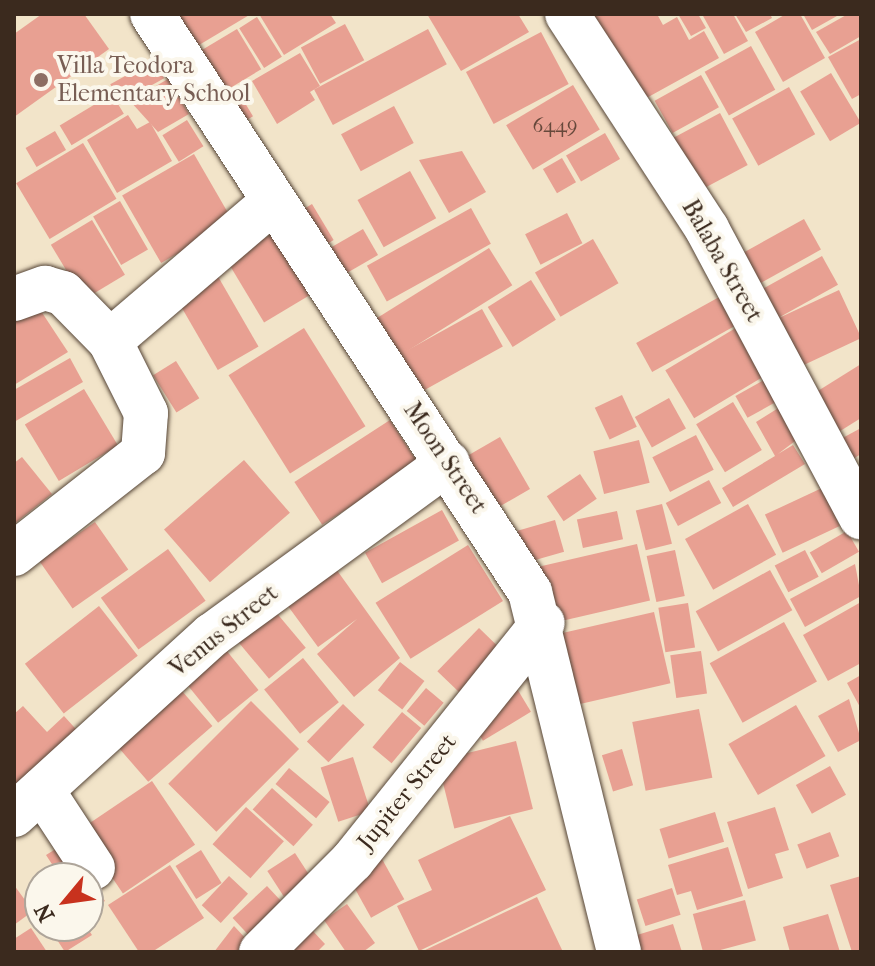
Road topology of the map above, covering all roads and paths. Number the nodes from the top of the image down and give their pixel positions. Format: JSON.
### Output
{"nodes":[{"id":1,"x":567,"y":14,"type":"edge"},
{"id":2,"x":152,"y":15,"type":"edge"},
{"id":3,"x":273,"y":202,"type":"junction"},
{"id":4,"x":14,"y":299,"type":"edge"},
{"id":5,"x":110,"y":341,"type":"junction"},
{"id":6,"x":448,"y":463,"type":"junction"},
{"id":7,"x":861,"y":517,"type":"edge"},
{"id":8,"x":14,"y":554,"type":"edge"},
{"id":9,"x":543,"y":623,"type":"junction"},
{"id":10,"x":28,"y":802,"type":"edge"},
{"id":11,"x":87,"y":862,"type":"edge"},
{"id":12,"x":261,"y":952,"type":"edge"},
{"id":13,"x":619,"y":952,"type":"edge"}],
"edges":[{"from":1,"to":7,"type":"street","name":"Balaba Street"},
{"from":2,"to":3,"type":"street","name":"Moon Street"},
{"from":3,"to":5,"type":"street"},
{"from":3,"to":6,"type":"street","name":"Moon Street"},
{"from":4,"to":5,"type":"street"},
{"from":5,"to":8,"type":"street"},
{"from":6,"to":9,"type":"street","name":"Moon Street"},
{"from":6,"to":10,"type":"street","name":"Venus Street"},
{"from":9,"to":12,"type":"street","name":"Jupiter Street"},
{"from":9,"to":13,"type":"street","name":"Moon Street"},
{"from":10,"to":11,"type":"street"}]}
